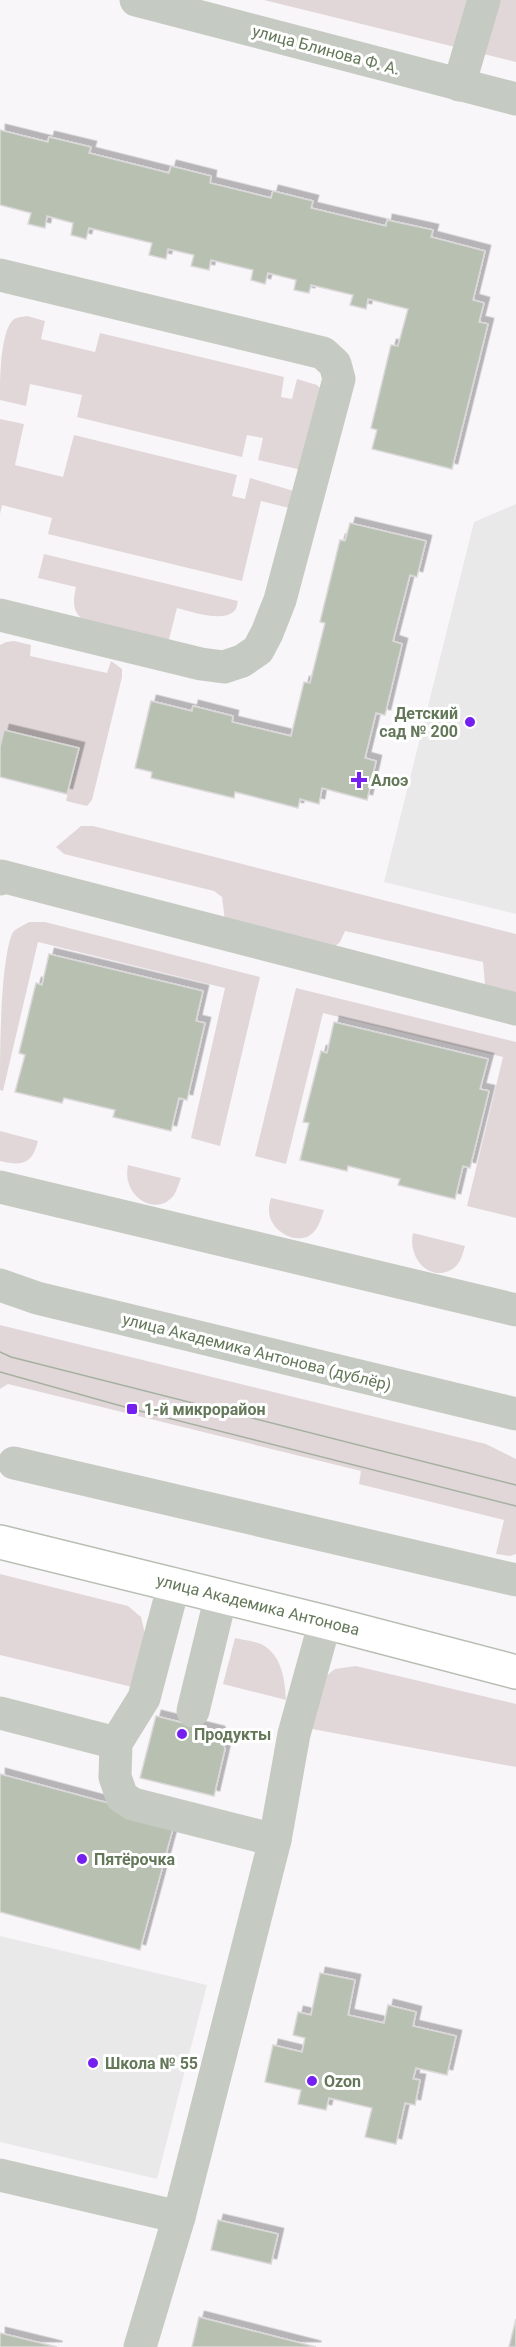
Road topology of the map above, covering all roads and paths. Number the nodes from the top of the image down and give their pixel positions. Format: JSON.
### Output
{"nodes":[{"id":1,"x":136,"y":0,"type":"edge"},
{"id":2,"x":484,"y":0,"type":"edge"},
{"id":3,"x":459,"y":85,"type":"junction"},
{"id":4,"x":516,"y":99,"type":"edge"},
{"id":5,"x":0,"y":275,"type":"edge"},
{"id":6,"x":0,"y":615,"type":"edge"},
{"id":7,"x":0,"y":873,"type":"edge"},
{"id":8,"x":516,"y":1009,"type":"edge"},
{"id":9,"x":0,"y":1187,"type":"edge"},
{"id":10,"x":0,"y":1285,"type":"edge"},
{"id":11,"x":516,"y":1310,"type":"edge"},
{"id":12,"x":516,"y":1414,"type":"edge"},
{"id":13,"x":14,"y":1463,"type":"dead end"},
{"id":14,"x":0,"y":1542,"type":"edge"},
{"id":15,"x":516,"y":1580,"type":"edge"},
{"id":16,"x":174,"y":1584,"type":"junction"},
{"id":17,"x":221,"y":1596,"type":"junction"},
{"id":18,"x":325,"y":1622,"type":"junction"},
{"id":19,"x":516,"y":1671,"type":"edge"},
{"id":20,"x":193,"y":1710,"type":"dead end"},
{"id":21,"x":0,"y":1713,"type":"edge"},
{"id":22,"x":116,"y":1743,"type":"junction"},
{"id":23,"x":275,"y":1840,"type":"junction"},
{"id":24,"x":0,"y":2175,"type":"edge"},
{"id":25,"x":179,"y":2217,"type":"junction"},
{"id":26,"x":140,"y":2347,"type":"edge"}],
"edges":[{"from":1,"to":3,"type":"street","name":"улица Блинова Ф. А."},
{"from":2,"to":3,"type":"street"},
{"from":3,"to":4,"type":"street","name":"улица Блинова Ф. А."},
{"from":5,"to":6,"type":"street"},
{"from":7,"to":8,"type":"street"},
{"from":9,"to":11,"type":"street"},
{"from":10,"to":12,"type":"street","name":"улица Академика Антонова (дублёр)"},
{"from":13,"to":15,"type":"street"},
{"from":14,"to":16,"type":"main road","name":"улица Академика Антонова"},
{"from":16,"to":17,"type":"main road","name":"улица Академика Антонова"},
{"from":16,"to":22,"type":"street"},
{"from":17,"to":18,"type":"main road","name":"улица Академика Антонова"},
{"from":17,"to":20,"type":"street"},
{"from":18,"to":19,"type":"main road","name":"улица Академика Антонова"},
{"from":18,"to":23,"type":"street"},
{"from":21,"to":22,"type":"street"},
{"from":22,"to":23,"type":"street"},
{"from":23,"to":25,"type":"street"},
{"from":24,"to":25,"type":"street"},
{"from":25,"to":26,"type":"street"}]}
